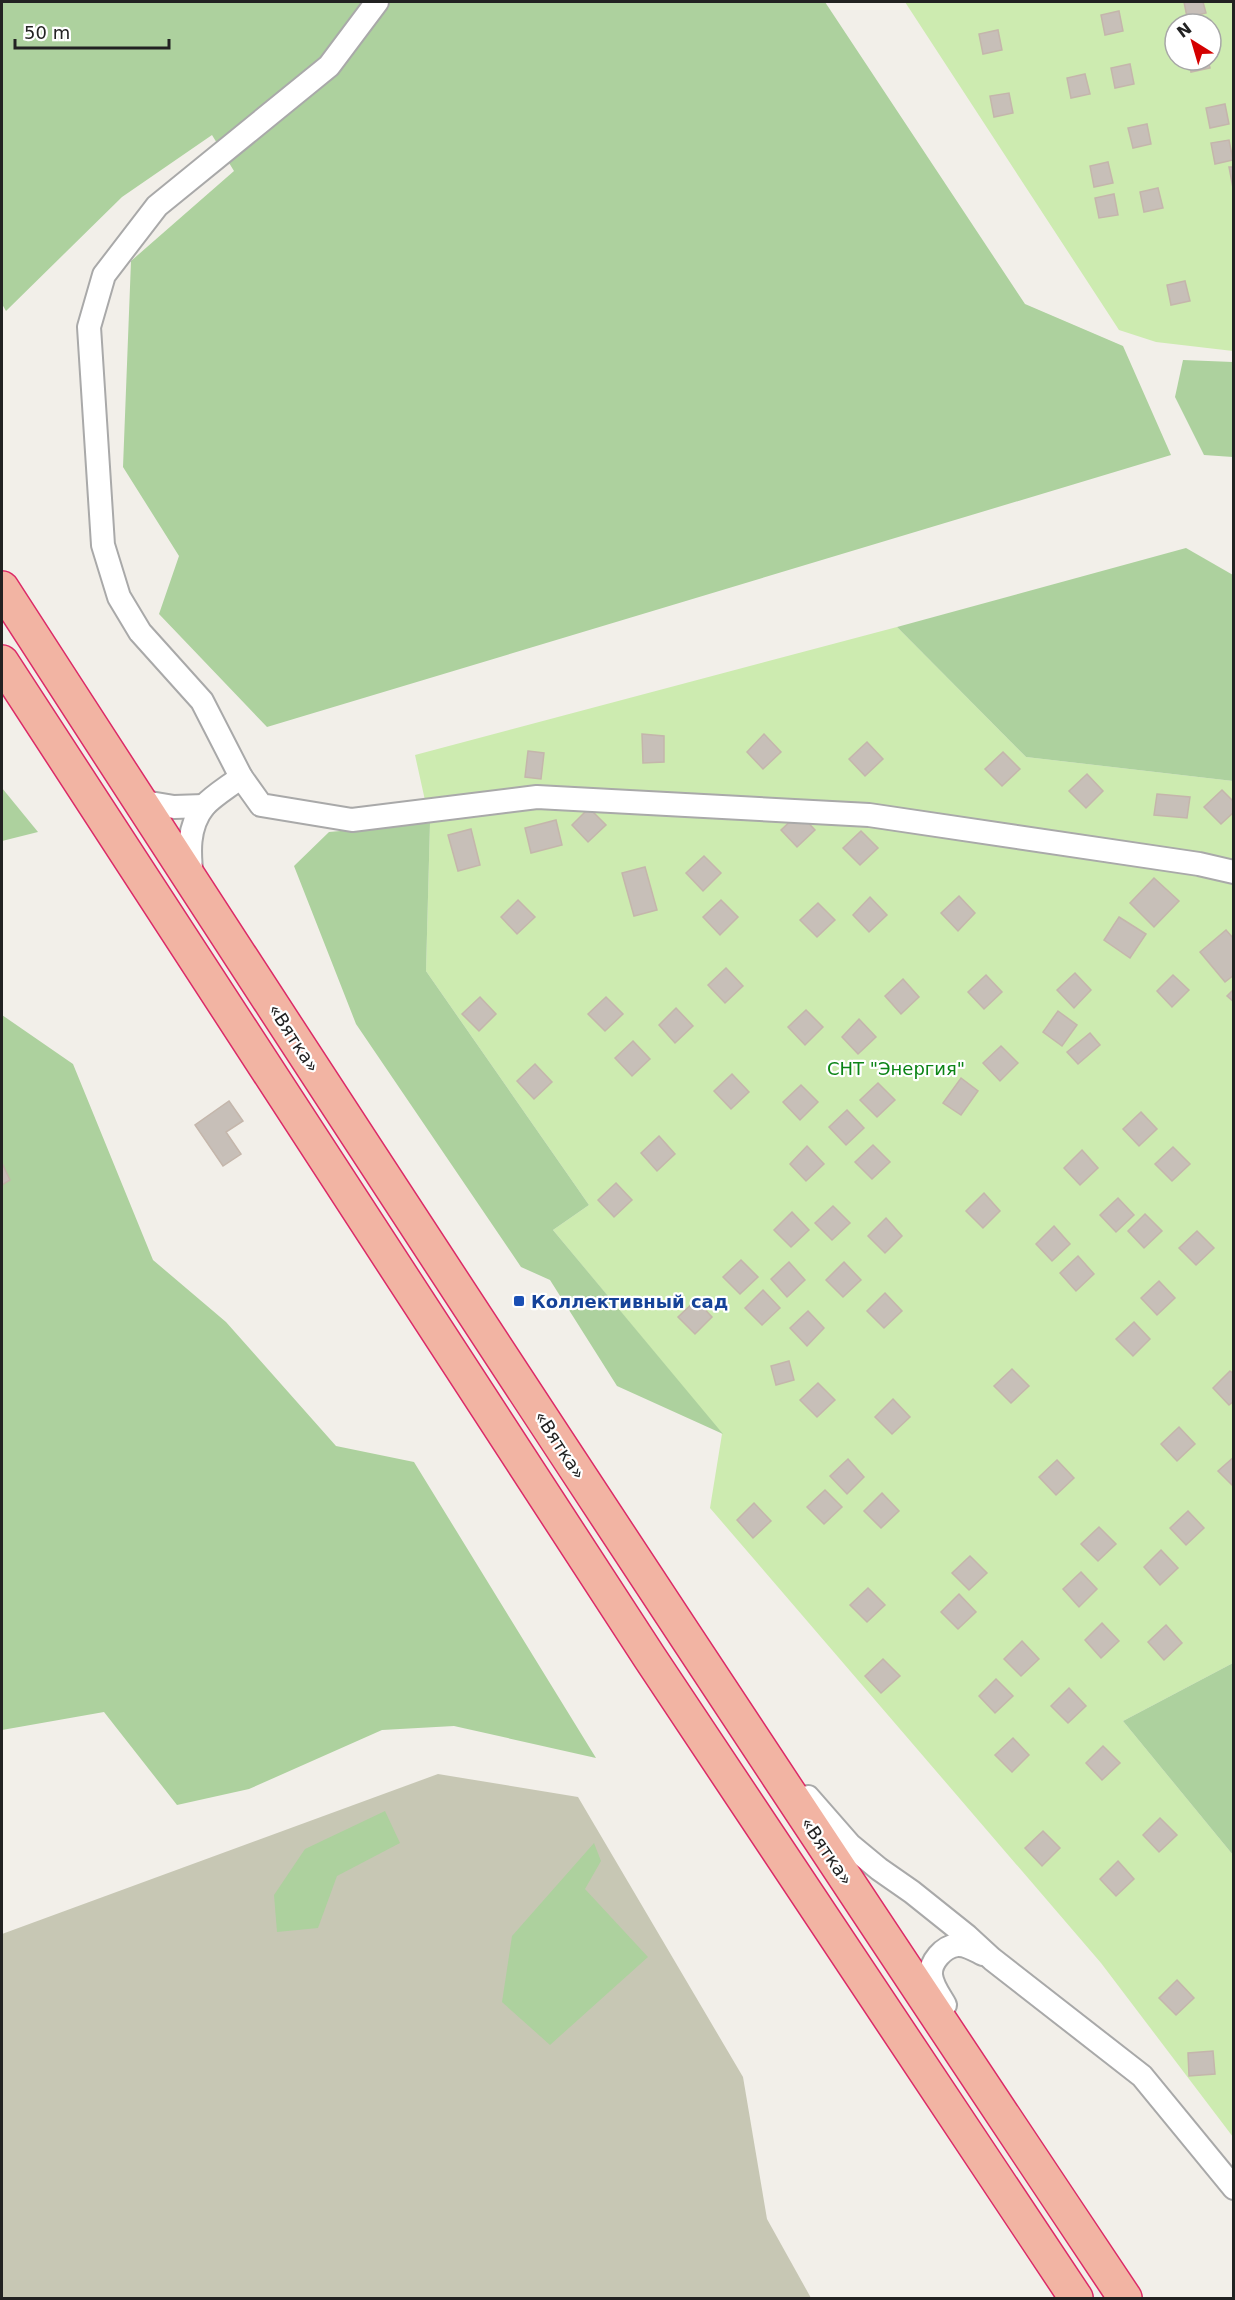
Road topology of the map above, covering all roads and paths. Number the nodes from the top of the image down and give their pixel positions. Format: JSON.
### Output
{"nodes":[{"id":1,"x":377,"y":2,"type":"edge"},
{"id":2,"x":2,"y":588,"type":"edge"},
{"id":3,"x":2,"y":662,"type":"edge"},
{"id":4,"x":242,"y":777,"type":"junction"},
{"id":5,"x":138,"y":801,"type":"junction"},
{"id":6,"x":204,"y":806,"type":"junction"},
{"id":7,"x":1233,"y":872,"type":"edge"},
{"id":8,"x":193,"y":884,"type":"junction"},
{"id":9,"x":698,"y":1657,"type":"junction"},
{"id":10,"x":993,"y":1959,"type":"junction"},
{"id":11,"x":1022,"y":2144,"type":"junction"},
{"id":12,"x":1233,"y":2188,"type":"edge"},
{"id":13,"x":1076,"y":2298,"type":"edge"},
{"id":14,"x":1125,"y":2298,"type":"edge"}],
"edges":[{"from":1,"to":4,"type":"street"},
{"from":2,"to":5,"type":"highway","name":"«Вятка»"},
{"from":3,"to":13,"type":"highway"},
{"from":4,"to":6,"type":"street"},
{"from":4,"to":7,"type":"street"},
{"from":5,"to":6,"type":"street"},
{"from":5,"to":8,"type":"highway","name":"«Вятка»"},
{"from":6,"to":8,"type":"street"},
{"from":8,"to":9,"type":"highway","name":"«Вятка»"},
{"from":9,"to":10,"type":"street"},
{"from":9,"to":11,"type":"highway","name":"«Вятка»"},
{"from":10,"to":11,"type":"street"},
{"from":10,"to":12,"type":"street"},
{"from":11,"to":14,"type":"highway","name":"«Вятка»"}]}
